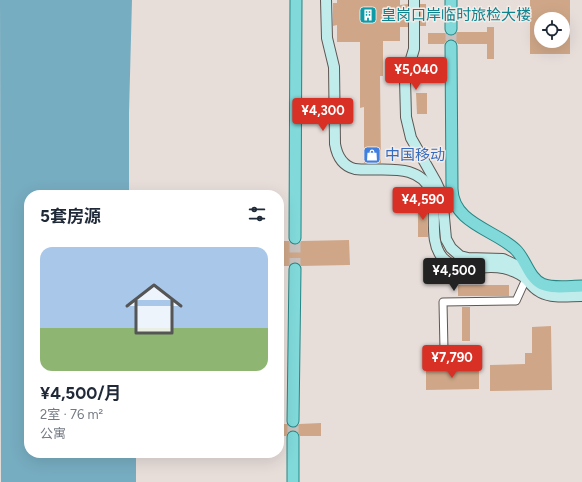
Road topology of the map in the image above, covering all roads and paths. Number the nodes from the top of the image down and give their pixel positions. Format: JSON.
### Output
{"nodes":[{"id":1,"x":296,"y":0,"type":"edge"},
{"id":2,"x":326,"y":0,"type":"edge"},
{"id":3,"x":414,"y":0,"type":"edge"},
{"id":4,"x":450,"y":0,"type":"edge"},
{"id":5,"x":451,"y":29,"type":"tunnel mouth"},
{"id":6,"x":451,"y":46,"type":"tunnel mouth"},
{"id":7,"x":295,"y":238,"type":"tunnel mouth"},
{"id":8,"x":295,"y":269,"type":"tunnel mouth"},
{"id":9,"x":528,"y":275,"type":"junction"},
{"id":10,"x":582,"y":286,"type":"edge"},
{"id":11,"x":582,"y":296,"type":"edge"},
{"id":12,"x":444,"y":350,"type":"dead end"},
{"id":13,"x":293,"y":421,"type":"tunnel mouth"},
{"id":14,"x":293,"y":438,"type":"tunnel mouth"},
{"id":15,"x":293,"y":482,"type":"edge"}],
"edges":[{"from":1,"to":7,"type":"main road"},
{"from":2,"to":9,"type":"main road"},
{"from":3,"to":9,"type":"main road"},
{"from":4,"to":5,"type":"main road"},
{"from":6,"to":9,"type":"main road"},
{"from":8,"to":13,"type":"main road"},
{"from":9,"to":10,"type":"main road"},
{"from":9,"to":11,"type":"main road"},
{"from":9,"to":12,"type":"street"},
{"from":14,"to":15,"type":"main road"}]}
